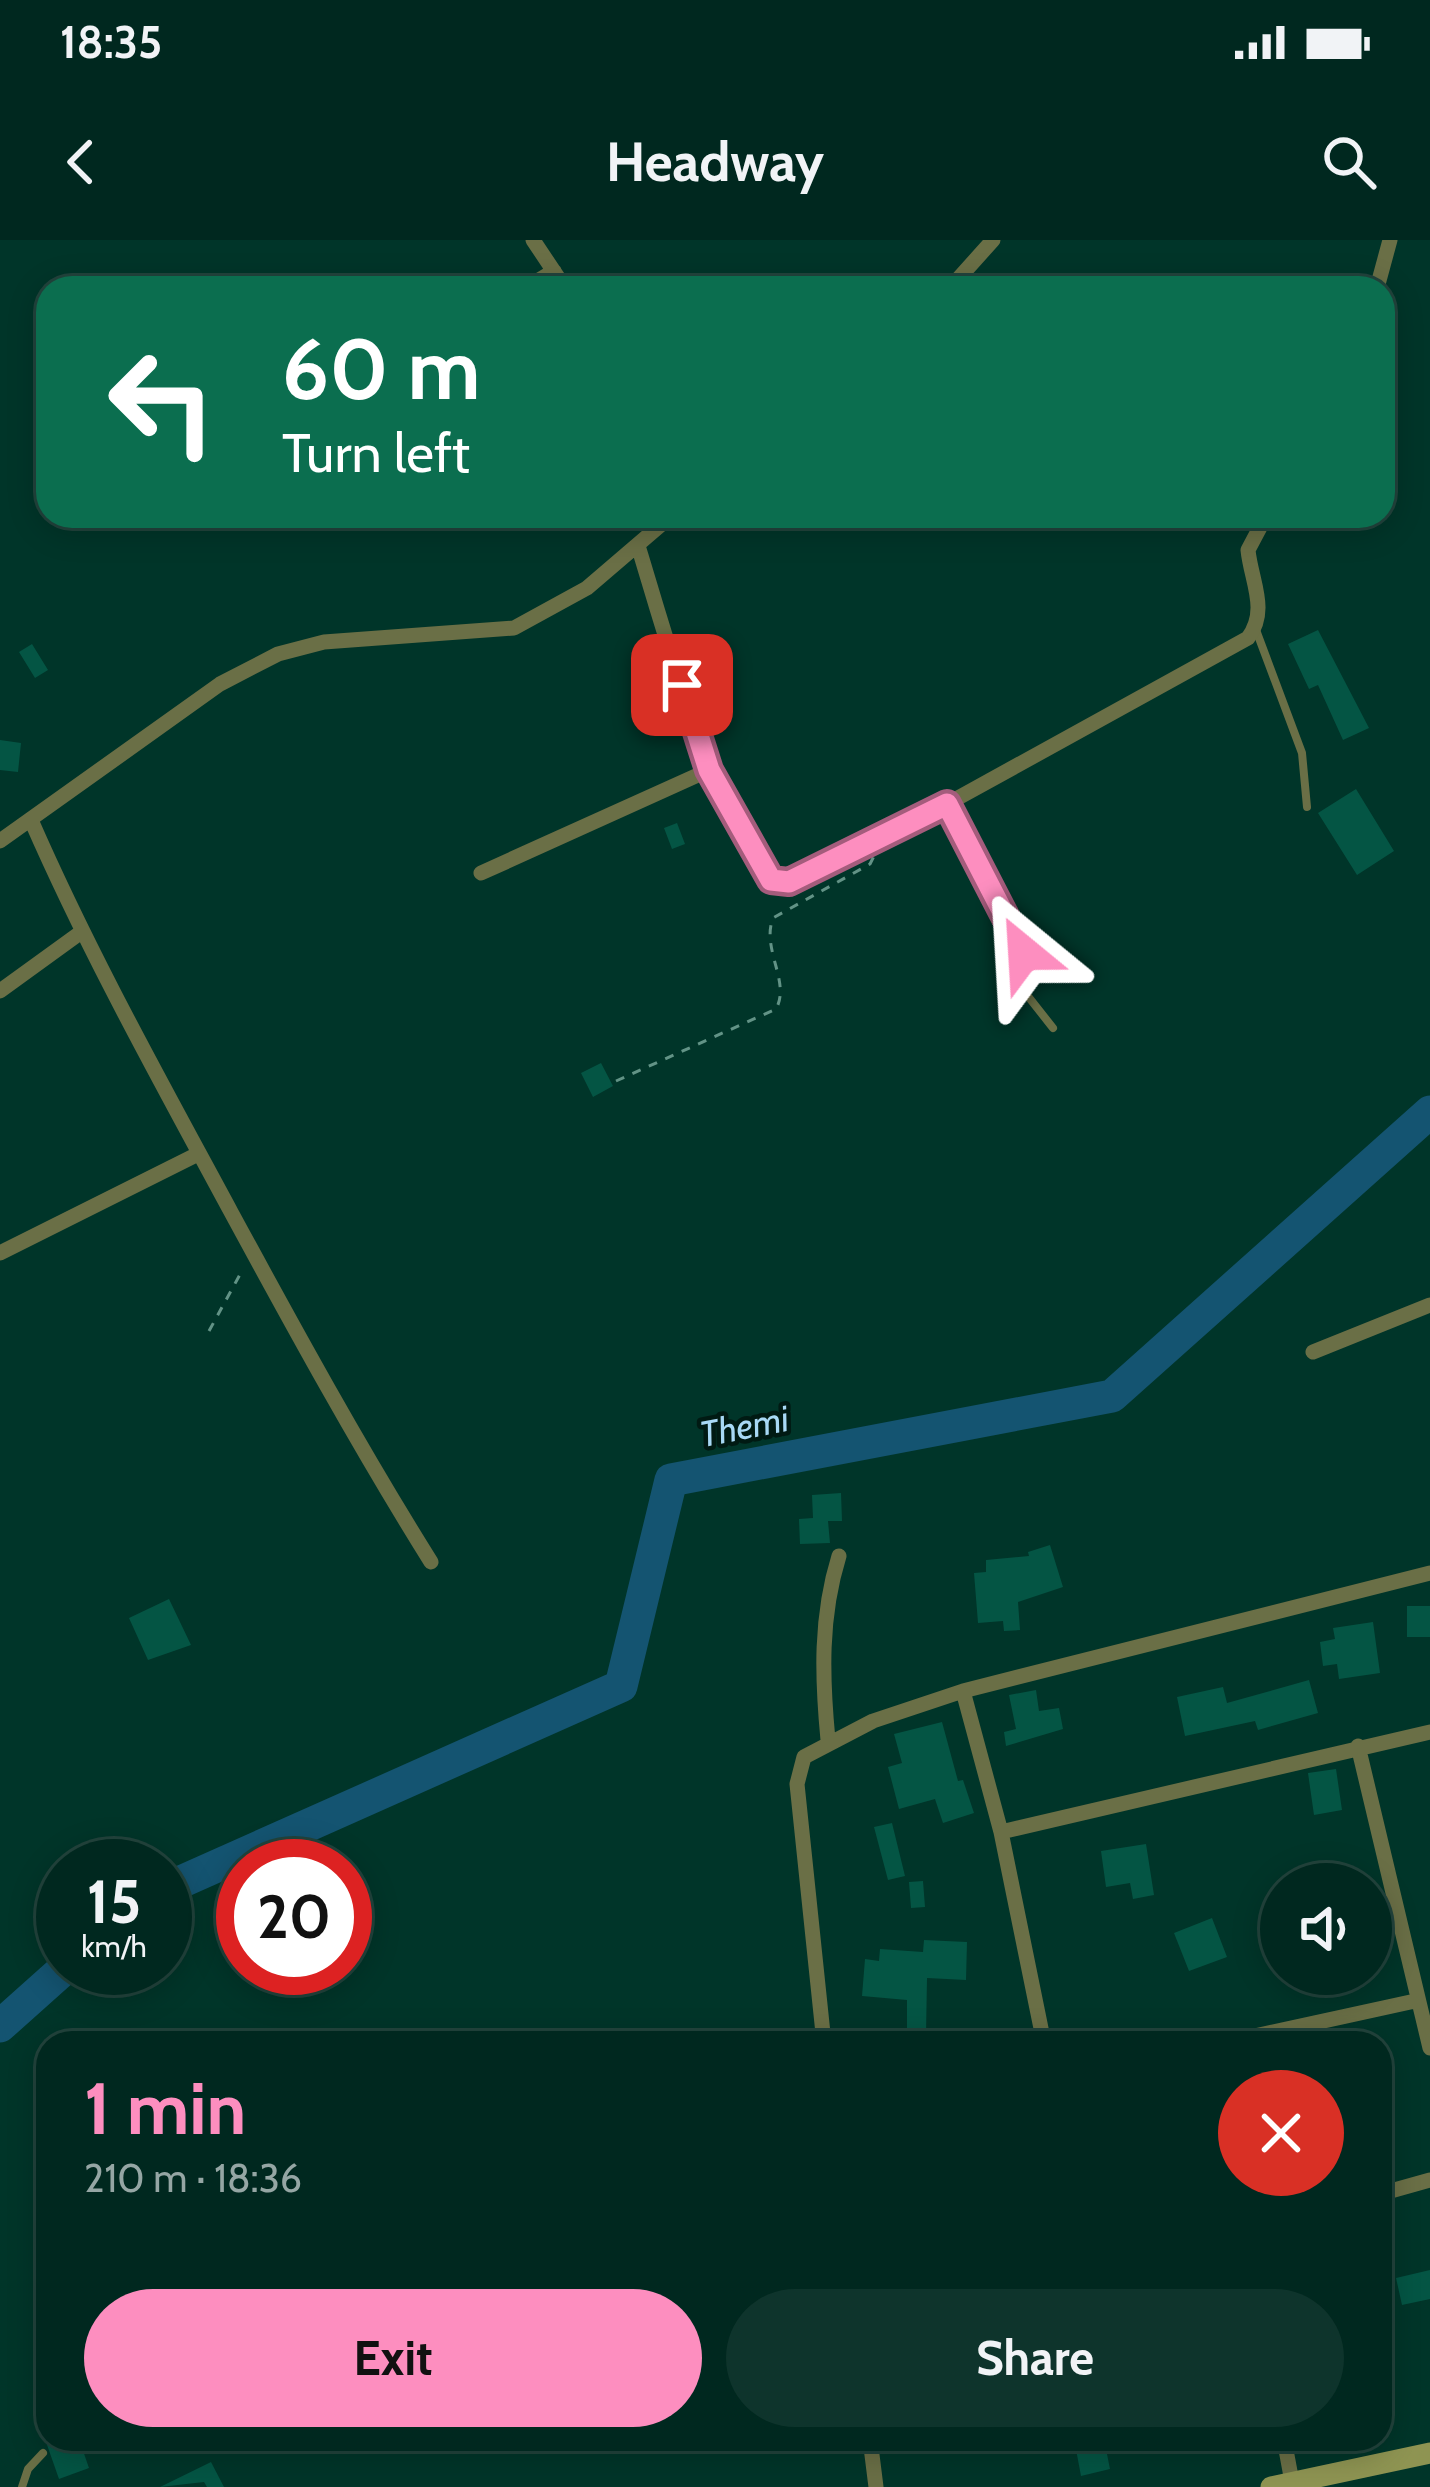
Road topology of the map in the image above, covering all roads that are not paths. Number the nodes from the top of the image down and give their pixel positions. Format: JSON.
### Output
{"nodes":[{"id":1,"x":533,"y":240,"type":"edge"},
{"id":2,"x":993,"y":240,"type":"edge"},
{"id":3,"x":1390,"y":240,"type":"edge"},
{"id":4,"x":554,"y":272,"type":"junction"},
{"id":5,"x":547,"y":276,"type":"edge"},
{"id":6,"x":557,"y":276,"type":"edge"},
{"id":7,"x":961,"y":276,"type":"edge"},
{"id":8,"x":1381,"y":276,"type":"edge"},
{"id":9,"x":659,"y":528,"type":"edge"},
{"id":10,"x":1259,"y":528,"type":"edge"},
{"id":11,"x":639,"y":549,"type":"junction"},
{"id":12,"x":1255,"y":629,"type":"junction"},
{"id":13,"x":709,"y":770,"type":"junction"},
{"id":14,"x":947,"y":804,"type":"junction"},
{"id":15,"x":1307,"y":807,"type":"dead end"},
{"id":16,"x":31,"y":820,"type":"junction"},
{"id":17,"x":0,"y":841,"type":"edge"},
{"id":18,"x":481,"y":873,"type":"dead end"},
{"id":19,"x":80,"y":933,"type":"junction"},
{"id":20,"x":0,"y":992,"type":"edge"},
{"id":21,"x":1053,"y":1028,"type":"dead end"},
{"id":22,"x":198,"y":1154,"type":"junction"},
{"id":23,"x":0,"y":1252,"type":"edge"},
{"id":24,"x":1430,"y":1305,"type":"edge"},
{"id":25,"x":1313,"y":1352,"type":"dead end"},
{"id":26,"x":839,"y":1556,"type":"dead end"},
{"id":27,"x":431,"y":1562,"type":"dead end"},
{"id":28,"x":1430,"y":1573,"type":"edge"},
{"id":29,"x":963,"y":1691,"type":"junction"},
{"id":30,"x":1430,"y":1732,"type":"edge"},
{"id":31,"x":828,"y":1740,"type":"junction"},
{"id":32,"x":1358,"y":1746,"type":"junction"},
{"id":33,"x":1001,"y":1832,"type":"junction"},
{"id":34,"x":1415,"y":2000,"type":"junction"},
{"id":35,"x":823,"y":2031,"type":"edge"},
{"id":36,"x":1042,"y":2031,"type":"edge"},
{"id":37,"x":1277,"y":2031,"type":"edge"},
{"id":38,"x":1430,"y":2048,"type":"edge"},
{"id":39,"x":1430,"y":2180,"type":"edge"},
{"id":40,"x":1392,"y":2191,"type":"edge"},
{"id":41,"x":871,"y":2451,"type":"edge"},
{"id":42,"x":1283,"y":2451,"type":"edge"},
{"id":43,"x":1430,"y":2452,"type":"edge"},
{"id":44,"x":43,"y":2453,"type":"dead end"},
{"id":45,"x":1282,"y":2485,"type":"edge"},
{"id":46,"x":22,"y":2487,"type":"edge"},
{"id":47,"x":875,"y":2487,"type":"edge"}],
"edges":[{"from":1,"to":4,"type":"street"},
{"from":2,"to":7,"type":"street"},
{"from":3,"to":8,"type":"street"},
{"from":4,"to":5,"type":"street"},
{"from":4,"to":6,"type":"street"},
{"from":9,"to":11,"type":"street"},
{"from":10,"to":12,"type":"street"},
{"from":11,"to":13,"type":"street"},
{"from":11,"to":16,"type":"street"},
{"from":12,"to":14,"type":"street"},
{"from":12,"to":15,"type":"lane"},
{"from":13,"to":14,"type":"street"},
{"from":13,"to":18,"type":"street"},
{"from":14,"to":21,"type":"lane"},
{"from":16,"to":17,"type":"street"},
{"from":16,"to":19,"type":"street"},
{"from":19,"to":20,"type":"street"},
{"from":19,"to":22,"type":"street"},
{"from":22,"to":23,"type":"street"},
{"from":22,"to":27,"type":"street"},
{"from":24,"to":25,"type":"street"},
{"from":26,"to":31,"type":"street"},
{"from":28,"to":29,"type":"street"},
{"from":29,"to":31,"type":"street"},
{"from":29,"to":33,"type":"street"},
{"from":30,"to":32,"type":"street"},
{"from":31,"to":35,"type":"street"},
{"from":32,"to":33,"type":"street"},
{"from":32,"to":34,"type":"street"},
{"from":33,"to":36,"type":"street"},
{"from":34,"to":37,"type":"street"},
{"from":34,"to":38,"type":"street"},
{"from":39,"to":40,"type":"street"},
{"from":41,"to":47,"type":"street"},
{"from":42,"to":45,"type":"street"},
{"from":43,"to":45,"type":"street"},
{"from":44,"to":46,"type":"lane"}]}
